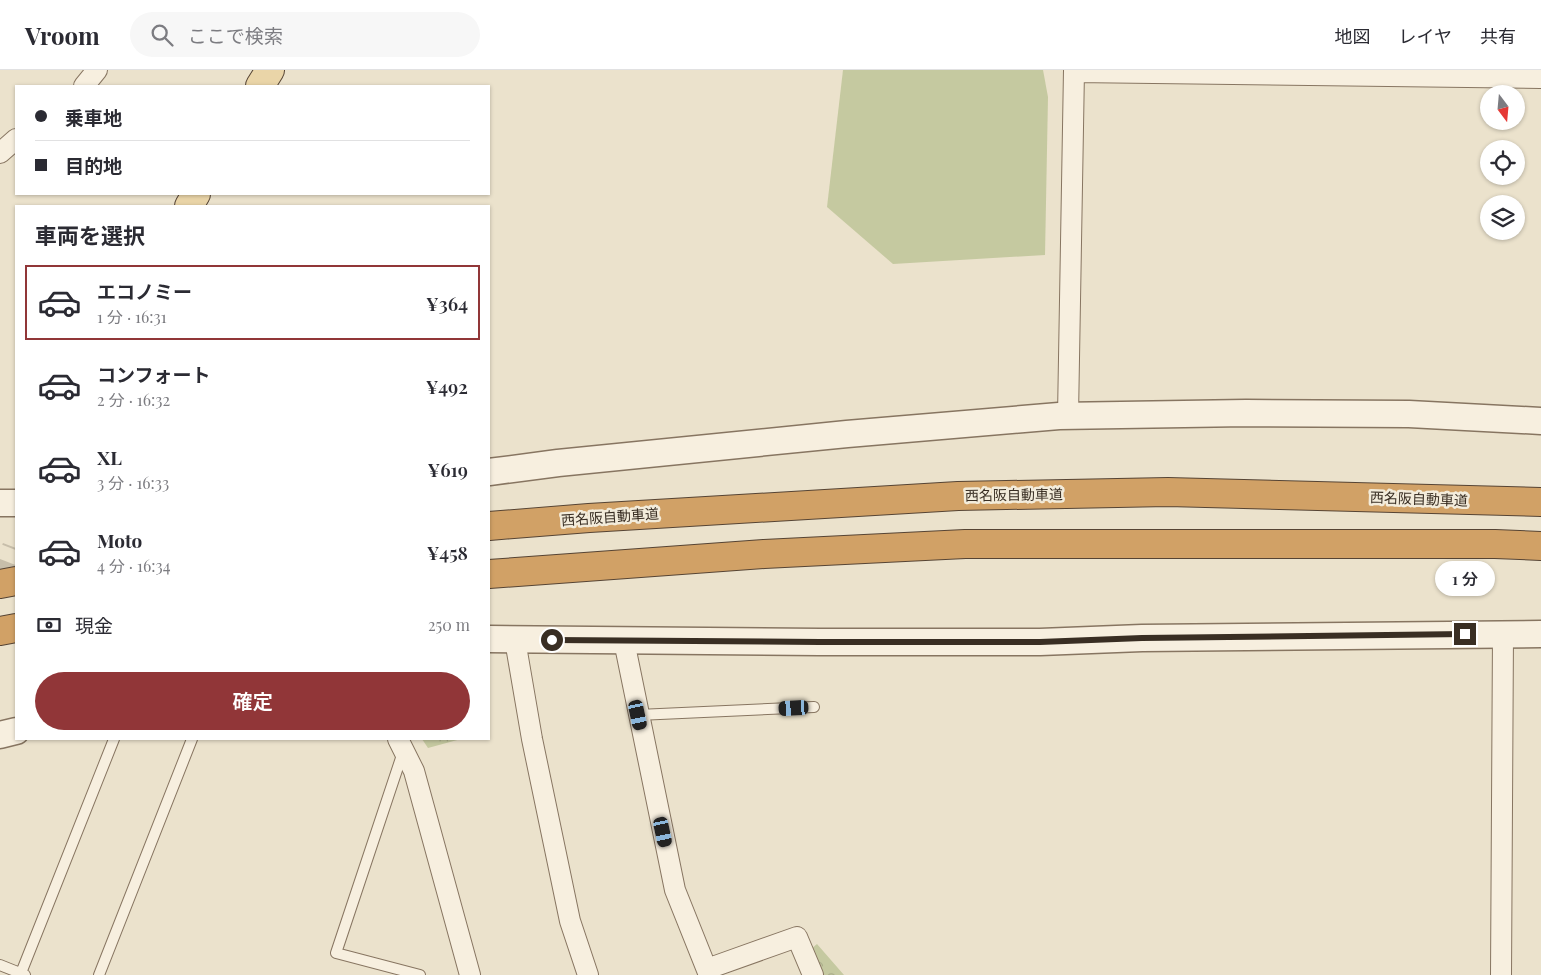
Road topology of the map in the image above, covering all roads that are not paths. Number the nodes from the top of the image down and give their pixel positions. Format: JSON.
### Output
{"nodes":[{"id":1,"x":98,"y":70,"type":"edge"},
{"id":2,"x":270,"y":70,"type":"edge"},
{"id":3,"x":1075,"y":71,"type":"edge"},
{"id":4,"x":1261,"y":72,"type":"edge"},
{"id":5,"x":1541,"y":78,"type":"edge"},
{"id":6,"x":85,"y":85,"type":"edge"},
{"id":7,"x":261,"y":85,"type":"edge"},
{"id":8,"x":15,"y":140,"type":"edge"},
{"id":9,"x":0,"y":153,"type":"edge"},
{"id":10,"x":1068,"y":416,"type":"junction"},
{"id":11,"x":1541,"y":421,"type":"edge"},
{"id":12,"x":490,"y":472,"type":"edge"},
{"id":13,"x":1541,"y":502,"type":"edge"},
{"id":14,"x":0,"y":503,"type":"edge"},
{"id":15,"x":15,"y":503,"type":"edge"},
{"id":16,"x":490,"y":526,"type":"edge"},
{"id":17,"x":1541,"y":546,"type":"edge"},
{"id":18,"x":490,"y":574,"type":"edge"},
{"id":19,"x":15,"y":581,"type":"edge"},
{"id":20,"x":0,"y":584,"type":"edge"},
{"id":21,"x":15,"y":628,"type":"edge"},
{"id":22,"x":0,"y":631,"type":"edge"},
{"id":23,"x":1503,"y":634,"type":"junction"},
{"id":24,"x":1541,"y":634,"type":"edge"},
{"id":25,"x":490,"y":640,"type":"edge"},
{"id":26,"x":515,"y":640,"type":"junction"},
{"id":27,"x":624,"y":641,"type":"junction"},
{"id":28,"x":814,"y":707,"type":"dead end"},
{"id":29,"x":638,"y":715,"type":"junction"},
{"id":30,"x":15,"y":731,"type":"edge"},
{"id":31,"x":0,"y":735,"type":"edge"},
{"id":32,"x":114,"y":740,"type":"edge"},
{"id":33,"x":192,"y":740,"type":"edge"},
{"id":34,"x":401,"y":745,"type":"edge"},
{"id":35,"x":0,"y":965,"type":"edge"},
{"id":36,"x":708,"y":972,"type":"edge"},
{"id":37,"x":24,"y":974,"type":"edge"},
{"id":38,"x":99,"y":975,"type":"edge"},
{"id":39,"x":420,"y":975,"type":"edge"},
{"id":40,"x":470,"y":975,"type":"edge"},
{"id":41,"x":588,"y":975,"type":"edge"},
{"id":42,"x":813,"y":975,"type":"edge"},
{"id":43,"x":1501,"y":975,"type":"edge"}],
"edges":[{"from":1,"to":6,"type":"street"},
{"from":2,"to":7,"type":"main road"},
{"from":3,"to":4,"type":"street"},
{"from":3,"to":10,"type":"street"},
{"from":4,"to":5,"type":"street"},
{"from":8,"to":9,"type":"street"},
{"from":10,"to":11,"type":"street"},
{"from":10,"to":12,"type":"street"},
{"from":13,"to":16,"type":"highway","name":"西名阪自動車道"},
{"from":14,"to":15,"type":"street"},
{"from":17,"to":18,"type":"highway"},
{"from":19,"to":20,"type":"highway"},
{"from":21,"to":22,"type":"highway"},
{"from":23,"to":24,"type":"street"},
{"from":23,"to":27,"type":"street"},
{"from":23,"to":43,"type":"street"},
{"from":25,"to":26,"type":"street"},
{"from":26,"to":27,"type":"street"},
{"from":26,"to":41,"type":"street"},
{"from":27,"to":29,"type":"street"},
{"from":28,"to":29,"type":"lane"},
{"from":29,"to":36,"type":"street"},
{"from":30,"to":31,"type":"street"},
{"from":32,"to":37,"type":"lane"},
{"from":33,"to":38,"type":"lane"},
{"from":34,"to":39,"type":"lane"},
{"from":34,"to":40,"type":"street"},
{"from":35,"to":37,"type":"lane"},
{"from":36,"to":42,"type":"street"}]}
